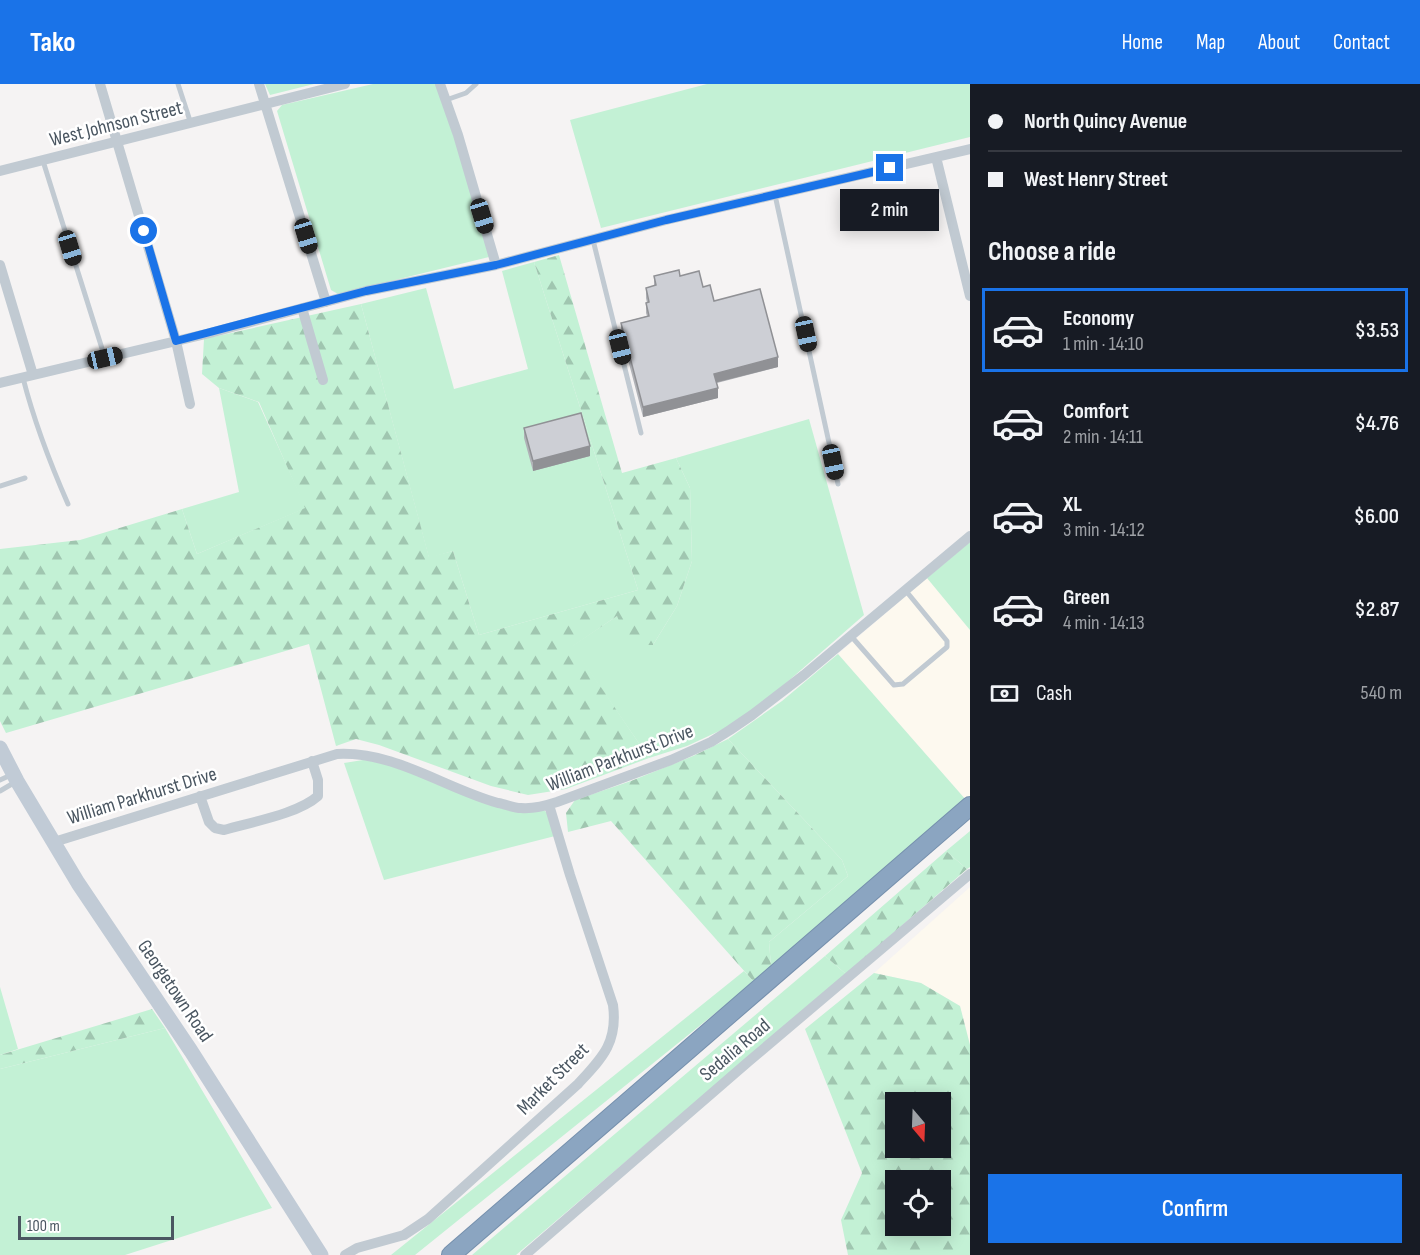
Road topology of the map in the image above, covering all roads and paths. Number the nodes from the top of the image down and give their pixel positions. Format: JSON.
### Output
{"nodes":[{"id":1,"x":100,"y":84,"type":"edge"},
{"id":2,"x":178,"y":84,"type":"edge"},
{"id":3,"x":259,"y":84,"type":"edge"},
{"id":4,"x":345,"y":84,"type":"edge"},
{"id":5,"x":440,"y":84,"type":"edge"},
{"id":6,"x":476,"y":84,"type":"edge"},
{"id":7,"x":446,"y":100,"type":"junction"},
{"id":8,"x":265,"y":104,"type":"junction"},
{"id":9,"x":191,"y":123,"type":"junction"},
{"id":10,"x":118,"y":142,"type":"junction"},
{"id":11,"x":970,"y":149,"type":"edge"},
{"id":12,"x":936,"y":157,"type":"junction"},
{"id":13,"x":43,"y":161,"type":"junction"},
{"id":14,"x":0,"y":171,"type":"edge"},
{"id":15,"x":775,"y":195,"type":"junction"},
{"id":16,"x":593,"y":240,"type":"junction"},
{"id":17,"x":496,"y":265,"type":"junction"},
{"id":18,"x":0,"y":266,"type":"edge"},
{"id":19,"x":970,"y":296,"type":"edge"},
{"id":20,"x":326,"y":302,"type":"junction"},
{"id":21,"x":302,"y":308,"type":"junction"},
{"id":22,"x":176,"y":341,"type":"junction"},
{"id":23,"x":105,"y":358,"type":"junction"},
{"id":24,"x":28,"y":377,"type":"junction"},
{"id":25,"x":323,"y":380,"type":"dead end"},
{"id":26,"x":0,"y":383,"type":"edge"},
{"id":27,"x":190,"y":404,"type":"dead end"},
{"id":28,"x":641,"y":433,"type":"dead end"},
{"id":29,"x":25,"y":478,"type":"dead end"},
{"id":30,"x":838,"y":484,"type":"dead end"},
{"id":31,"x":0,"y":486,"type":"edge"},
{"id":32,"x":69,"y":504,"type":"dead end"},
{"id":33,"x":970,"y":536,"type":"edge"},
{"id":34,"x":906,"y":591,"type":"junction"},
{"id":35,"x":851,"y":636,"type":"junction"},
{"id":36,"x":0,"y":748,"type":"edge"},
{"id":37,"x":312,"y":761,"type":"junction"},
{"id":38,"x":10,"y":778,"type":"edge"},
{"id":39,"x":0,"y":791,"type":"edge"},
{"id":40,"x":200,"y":796,"type":"junction"},
{"id":41,"x":549,"y":805,"type":"junction"},
{"id":42,"x":970,"y":806,"type":"edge"},
{"id":43,"x":54,"y":842,"type":"junction"},
{"id":44,"x":970,"y":874,"type":"edge"},
{"id":45,"x":321,"y":1255,"type":"edge"},
{"id":46,"x":345,"y":1255,"type":"edge"},
{"id":47,"x":451,"y":1255,"type":"edge"},
{"id":48,"x":525,"y":1255,"type":"edge"}],
"edges":[{"from":1,"to":10,"type":"street"},
{"from":2,"to":9,"type":"lane"},
{"from":3,"to":8,"type":"street"},
{"from":4,"to":8,"type":"street","name":"West Johnson Street"},
{"from":5,"to":7,"type":"street"},
{"from":6,"to":7,"type":"lane"},
{"from":7,"to":17,"type":"street"},
{"from":8,"to":9,"type":"street","name":"West Johnson Street"},
{"from":8,"to":20,"type":"street"},
{"from":9,"to":10,"type":"street","name":"West Johnson Street"},
{"from":10,"to":13,"type":"street","name":"West Johnson Street"},
{"from":10,"to":22,"type":"street"},
{"from":11,"to":12,"type":"street"},
{"from":12,"to":15,"type":"street"},
{"from":12,"to":19,"type":"street"},
{"from":13,"to":14,"type":"street","name":"West Johnson Street"},
{"from":13,"to":23,"type":"lane"},
{"from":15,"to":16,"type":"street"},
{"from":15,"to":30,"type":"lane"},
{"from":16,"to":17,"type":"street"},
{"from":16,"to":28,"type":"lane"},
{"from":17,"to":20,"type":"street"},
{"from":18,"to":24,"type":"street"},
{"from":20,"to":21,"type":"street"},
{"from":21,"to":22,"type":"street"},
{"from":21,"to":25,"type":"street"},
{"from":22,"to":23,"type":"street"},
{"from":22,"to":27,"type":"street"},
{"from":23,"to":24,"type":"street"},
{"from":24,"to":26,"type":"street"},
{"from":24,"to":32,"type":"lane"},
{"from":29,"to":31,"type":"lane"},
{"from":33,"to":34,"type":"street","name":"William Parkhurst Drive"},
{"from":34,"to":35,"type":"street","name":"William Parkhurst Drive"},
{"from":34,"to":35,"type":"lane"},
{"from":35,"to":41,"type":"street","name":"William Parkhurst Drive"},
{"from":36,"to":38,"type":"street","name":"Georgetown Road"},
{"from":37,"to":40,"type":"street","name":"William Parkhurst Drive"},
{"from":37,"to":40,"type":"street"},
{"from":37,"to":41,"type":"street","name":"William Parkhurst Drive"},
{"from":38,"to":39,"type":"lane"},
{"from":38,"to":43,"type":"street","name":"Georgetown Road"},
{"from":40,"to":43,"type":"street","name":"William Parkhurst Drive"},
{"from":41,"to":46,"type":"street","name":"Market Street"},
{"from":42,"to":47,"type":"highway"},
{"from":43,"to":45,"type":"street","name":"Georgetown Road"},
{"from":44,"to":48,"type":"street","name":"Sedalia Road"}]}
